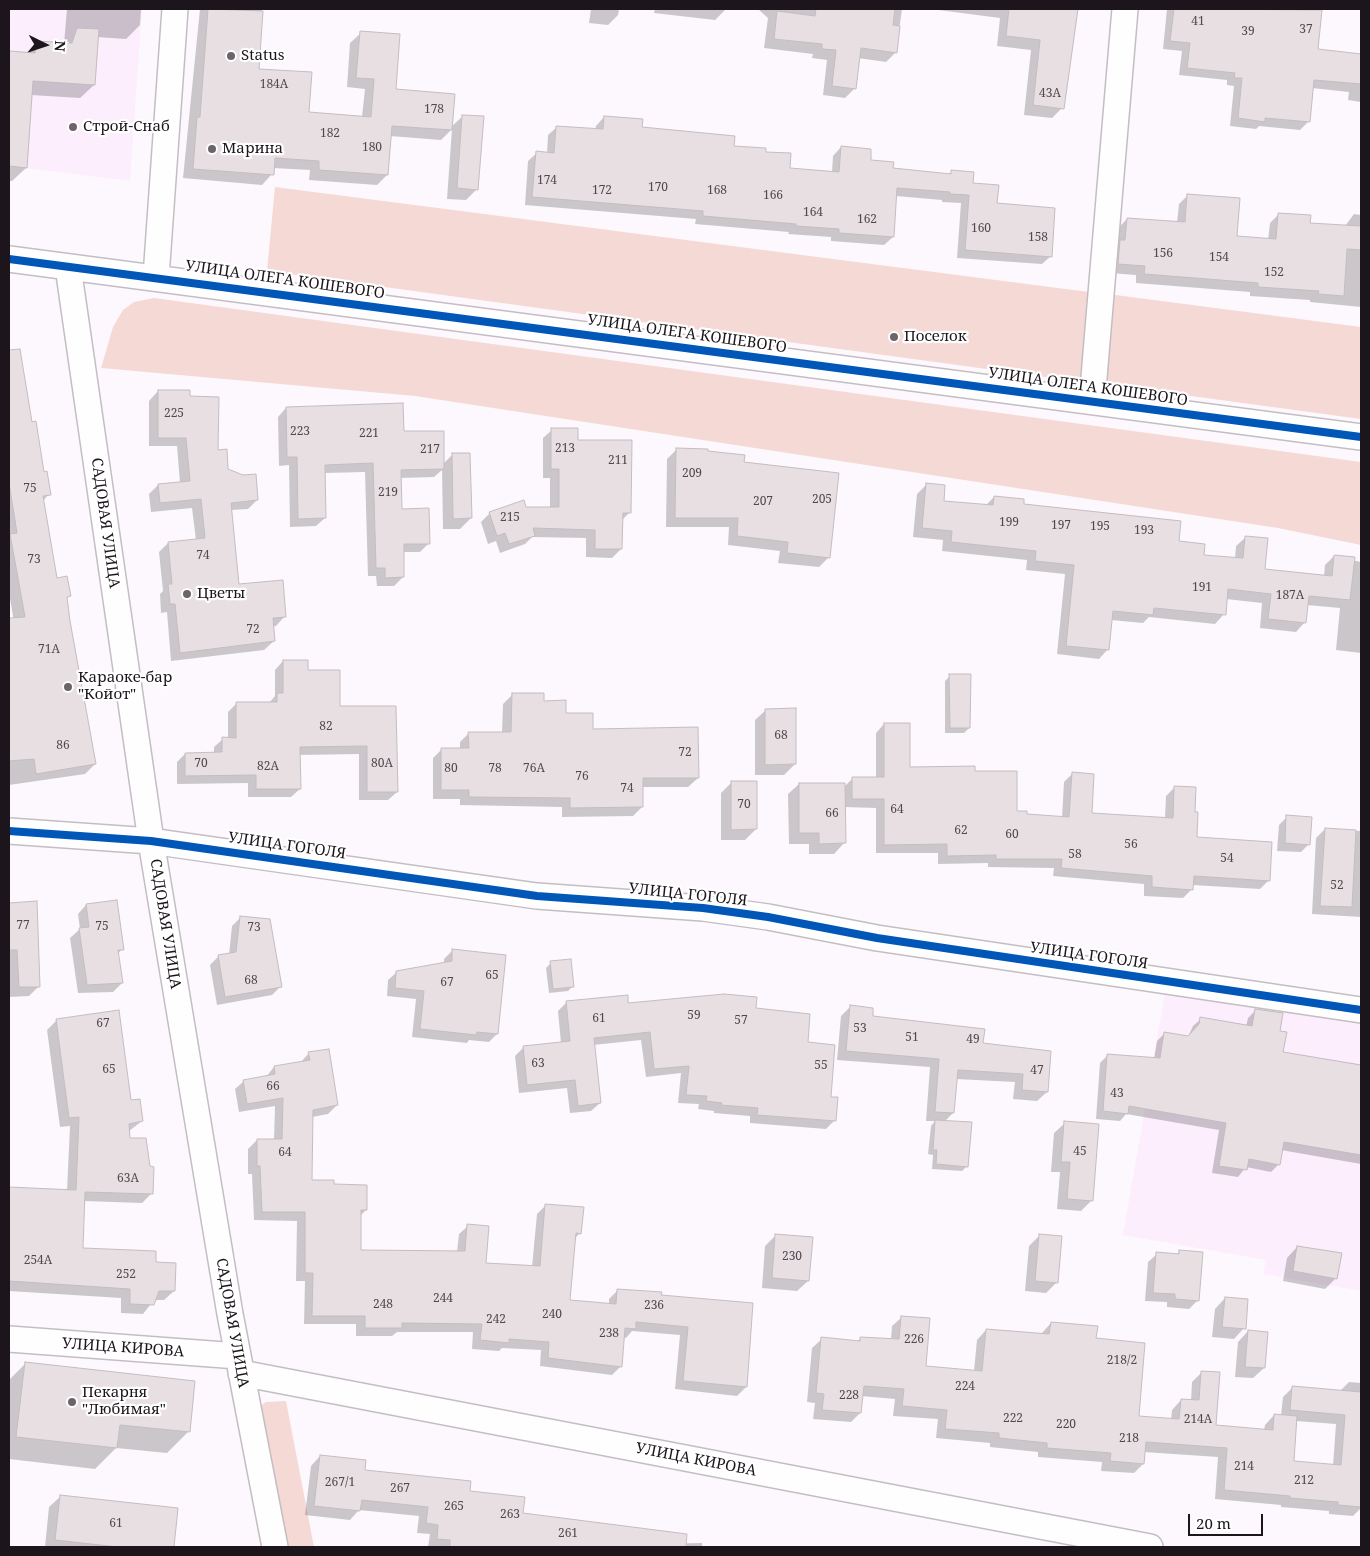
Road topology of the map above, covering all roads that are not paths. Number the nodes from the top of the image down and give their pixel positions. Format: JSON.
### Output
{"nodes":[{"id":1,"x":175,"y":9,"type":"edge"},
{"id":2,"x":1125,"y":9,"type":"edge"},
{"id":3,"x":9,"y":259,"type":"edge"},
{"id":4,"x":68,"y":267,"type":"junction"},
{"id":5,"x":156,"y":277,"type":"junction"},
{"id":6,"x":1092,"y":401,"type":"junction"},
{"id":7,"x":1361,"y":437,"type":"edge"},
{"id":8,"x":9,"y":831,"type":"edge"},
{"id":9,"x":151,"y":841,"type":"junction"},
{"id":10,"x":1361,"y":1010,"type":"edge"},
{"id":11,"x":9,"y":1340,"type":"edge"},
{"id":12,"x":240,"y":1364,"type":"junction"},
{"id":13,"x":275,"y":1547,"type":"edge"},
{"id":14,"x":1150,"y":1547,"type":"edge"}],
"edges":[{"from":1,"to":5,"type":"street"},
{"from":2,"to":6,"type":"street"},
{"from":3,"to":4,"type":"street","name":"УЛИЦА ОЛЕГА КОШЕВОГО"},
{"from":4,"to":5,"type":"street","name":"УЛИЦА ОЛЕГА КОШЕВОГО"},
{"from":4,"to":9,"type":"street","name":"САДОВАЯ УЛИЦА"},
{"from":5,"to":6,"type":"street","name":"УЛИЦА ОЛЕГА КОШЕВОГО"},
{"from":6,"to":7,"type":"street","name":"УЛИЦА ОЛЕГА КОШЕВОГО"},
{"from":8,"to":9,"type":"street","name":"УЛИЦА ГОГОЛЯ"},
{"from":9,"to":10,"type":"street","name":"УЛИЦА ГОГОЛЯ"},
{"from":9,"to":12,"type":"street","name":"САДОВАЯ УЛИЦА"},
{"from":11,"to":12,"type":"street","name":"УЛИЦА КИРОВА"},
{"from":12,"to":13,"type":"street","name":"САДОВАЯ УЛИЦА"},
{"from":12,"to":14,"type":"street","name":"УЛИЦА КИРОВА"}]}
